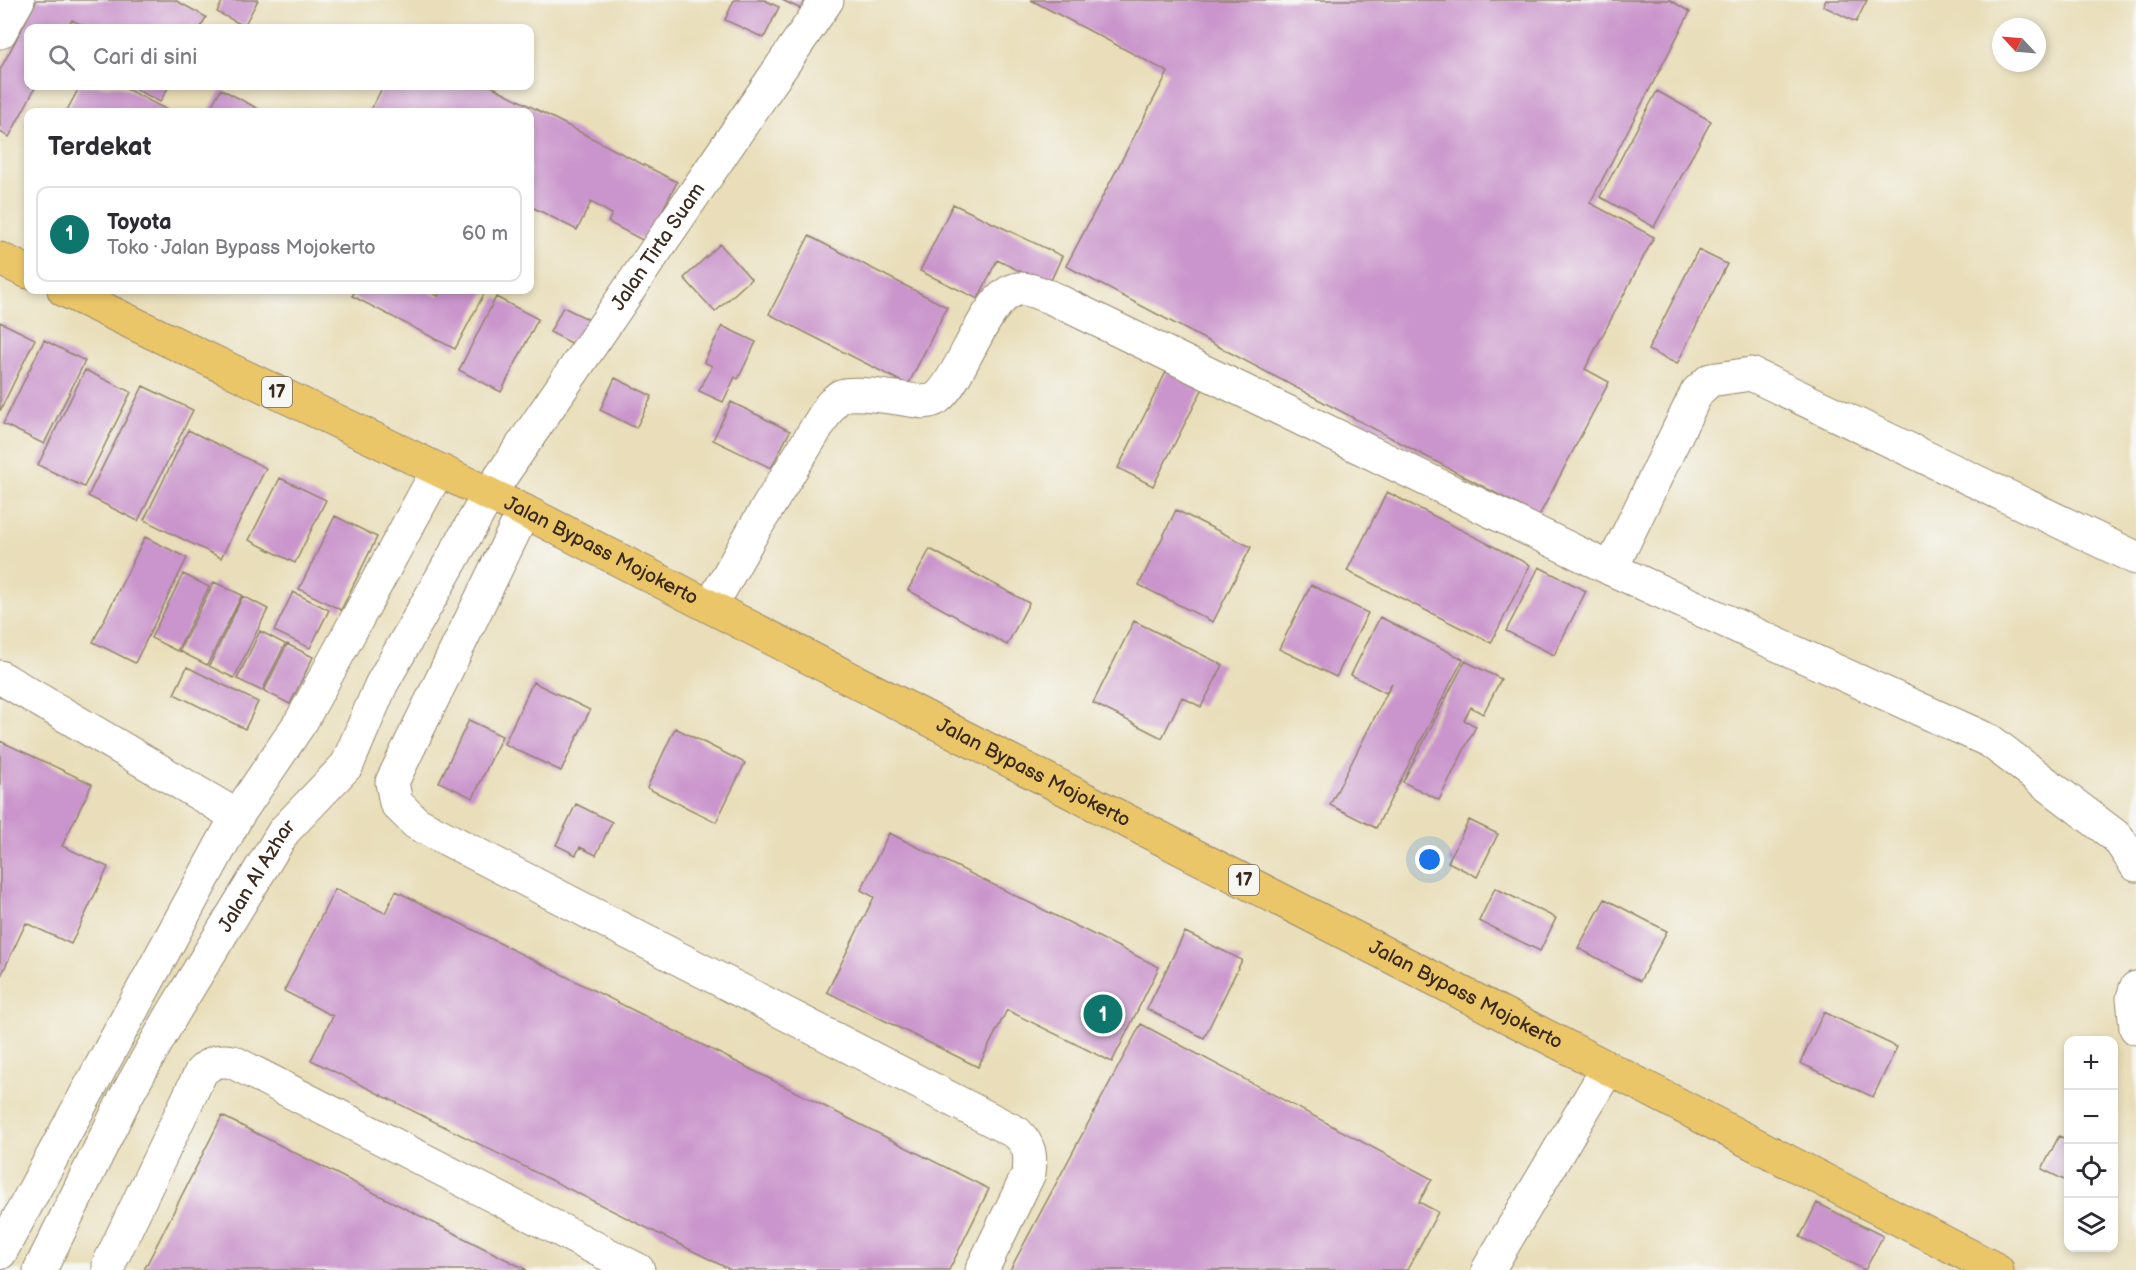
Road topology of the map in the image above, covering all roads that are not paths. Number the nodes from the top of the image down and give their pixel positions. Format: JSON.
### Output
{"nodes":[{"id":1,"x":18,"y":0,"type":"edge"},
{"id":2,"x":827,"y":0,"type":"edge"},
{"id":3,"x":0,"y":32,"type":"edge"},
{"id":4,"x":0,"y":259,"type":"edge"},
{"id":5,"x":24,"y":270,"type":"edge"},
{"id":6,"x":72,"y":294,"type":"edge"},
{"id":7,"x":438,"y":470,"type":"junction"},
{"id":8,"x":489,"y":494,"type":"junction"},
{"id":9,"x":524,"y":511,"type":"junction"},
{"id":10,"x":2136,"y":558,"type":"edge"},
{"id":11,"x":1611,"y":569,"type":"junction"},
{"id":12,"x":711,"y":606,"type":"junction"},
{"id":13,"x":0,"y":677,"type":"edge"},
{"id":14,"x":237,"y":816,"type":"junction"},
{"id":15,"x":2136,"y":865,"type":"edge"},
{"id":16,"x":2136,"y":988,"type":"edge"},
{"id":17,"x":2136,"y":1028,"type":"edge"},
{"id":18,"x":1608,"y":1068,"type":"junction"},
{"id":19,"x":0,"y":1253,"type":"edge"},
{"id":20,"x":40,"y":1270,"type":"edge"},
{"id":21,"x":109,"y":1270,"type":"edge"},
{"id":22,"x":638,"y":1270,"type":"edge"},
{"id":23,"x":982,"y":1270,"type":"edge"},
{"id":24,"x":1488,"y":1270,"type":"edge"},
{"id":25,"x":1997,"y":1270,"type":"edge"}],
"edges":[{"from":1,"to":3,"type":"street"},
{"from":2,"to":8,"type":"street","name":"Jalan Tirta Suam"},
{"from":4,"to":5,"type":"highway"},
{"from":6,"to":7,"type":"highway","name":"Jalan Bypass Mojokerto","number":"17"},
{"from":7,"to":8,"type":"highway","name":"Jalan Bypass Mojokerto","number":"17"},
{"from":7,"to":14,"type":"street"},
{"from":8,"to":9,"type":"highway","name":"Jalan Bypass Mojokerto","number":"17"},
{"from":8,"to":20,"type":"street","name":"Jalan Al Azhar"},
{"from":9,"to":12,"type":"highway","name":"Jalan Bypass Mojokerto","number":"17"},
{"from":9,"to":23,"type":"street"},
{"from":10,"to":11,"type":"street"},
{"from":11,"to":12,"type":"street"},
{"from":11,"to":15,"type":"street"},
{"from":12,"to":18,"type":"highway","name":"Jalan Bypass Mojokerto","number":"17"},
{"from":13,"to":14,"type":"street"},
{"from":14,"to":19,"type":"street"},
{"from":16,"to":17,"type":"street"},
{"from":18,"to":24,"type":"street"},
{"from":18,"to":25,"type":"highway","name":"Jalan Bypass Mojokerto","number":"17"},
{"from":21,"to":22,"type":"street"}]}
